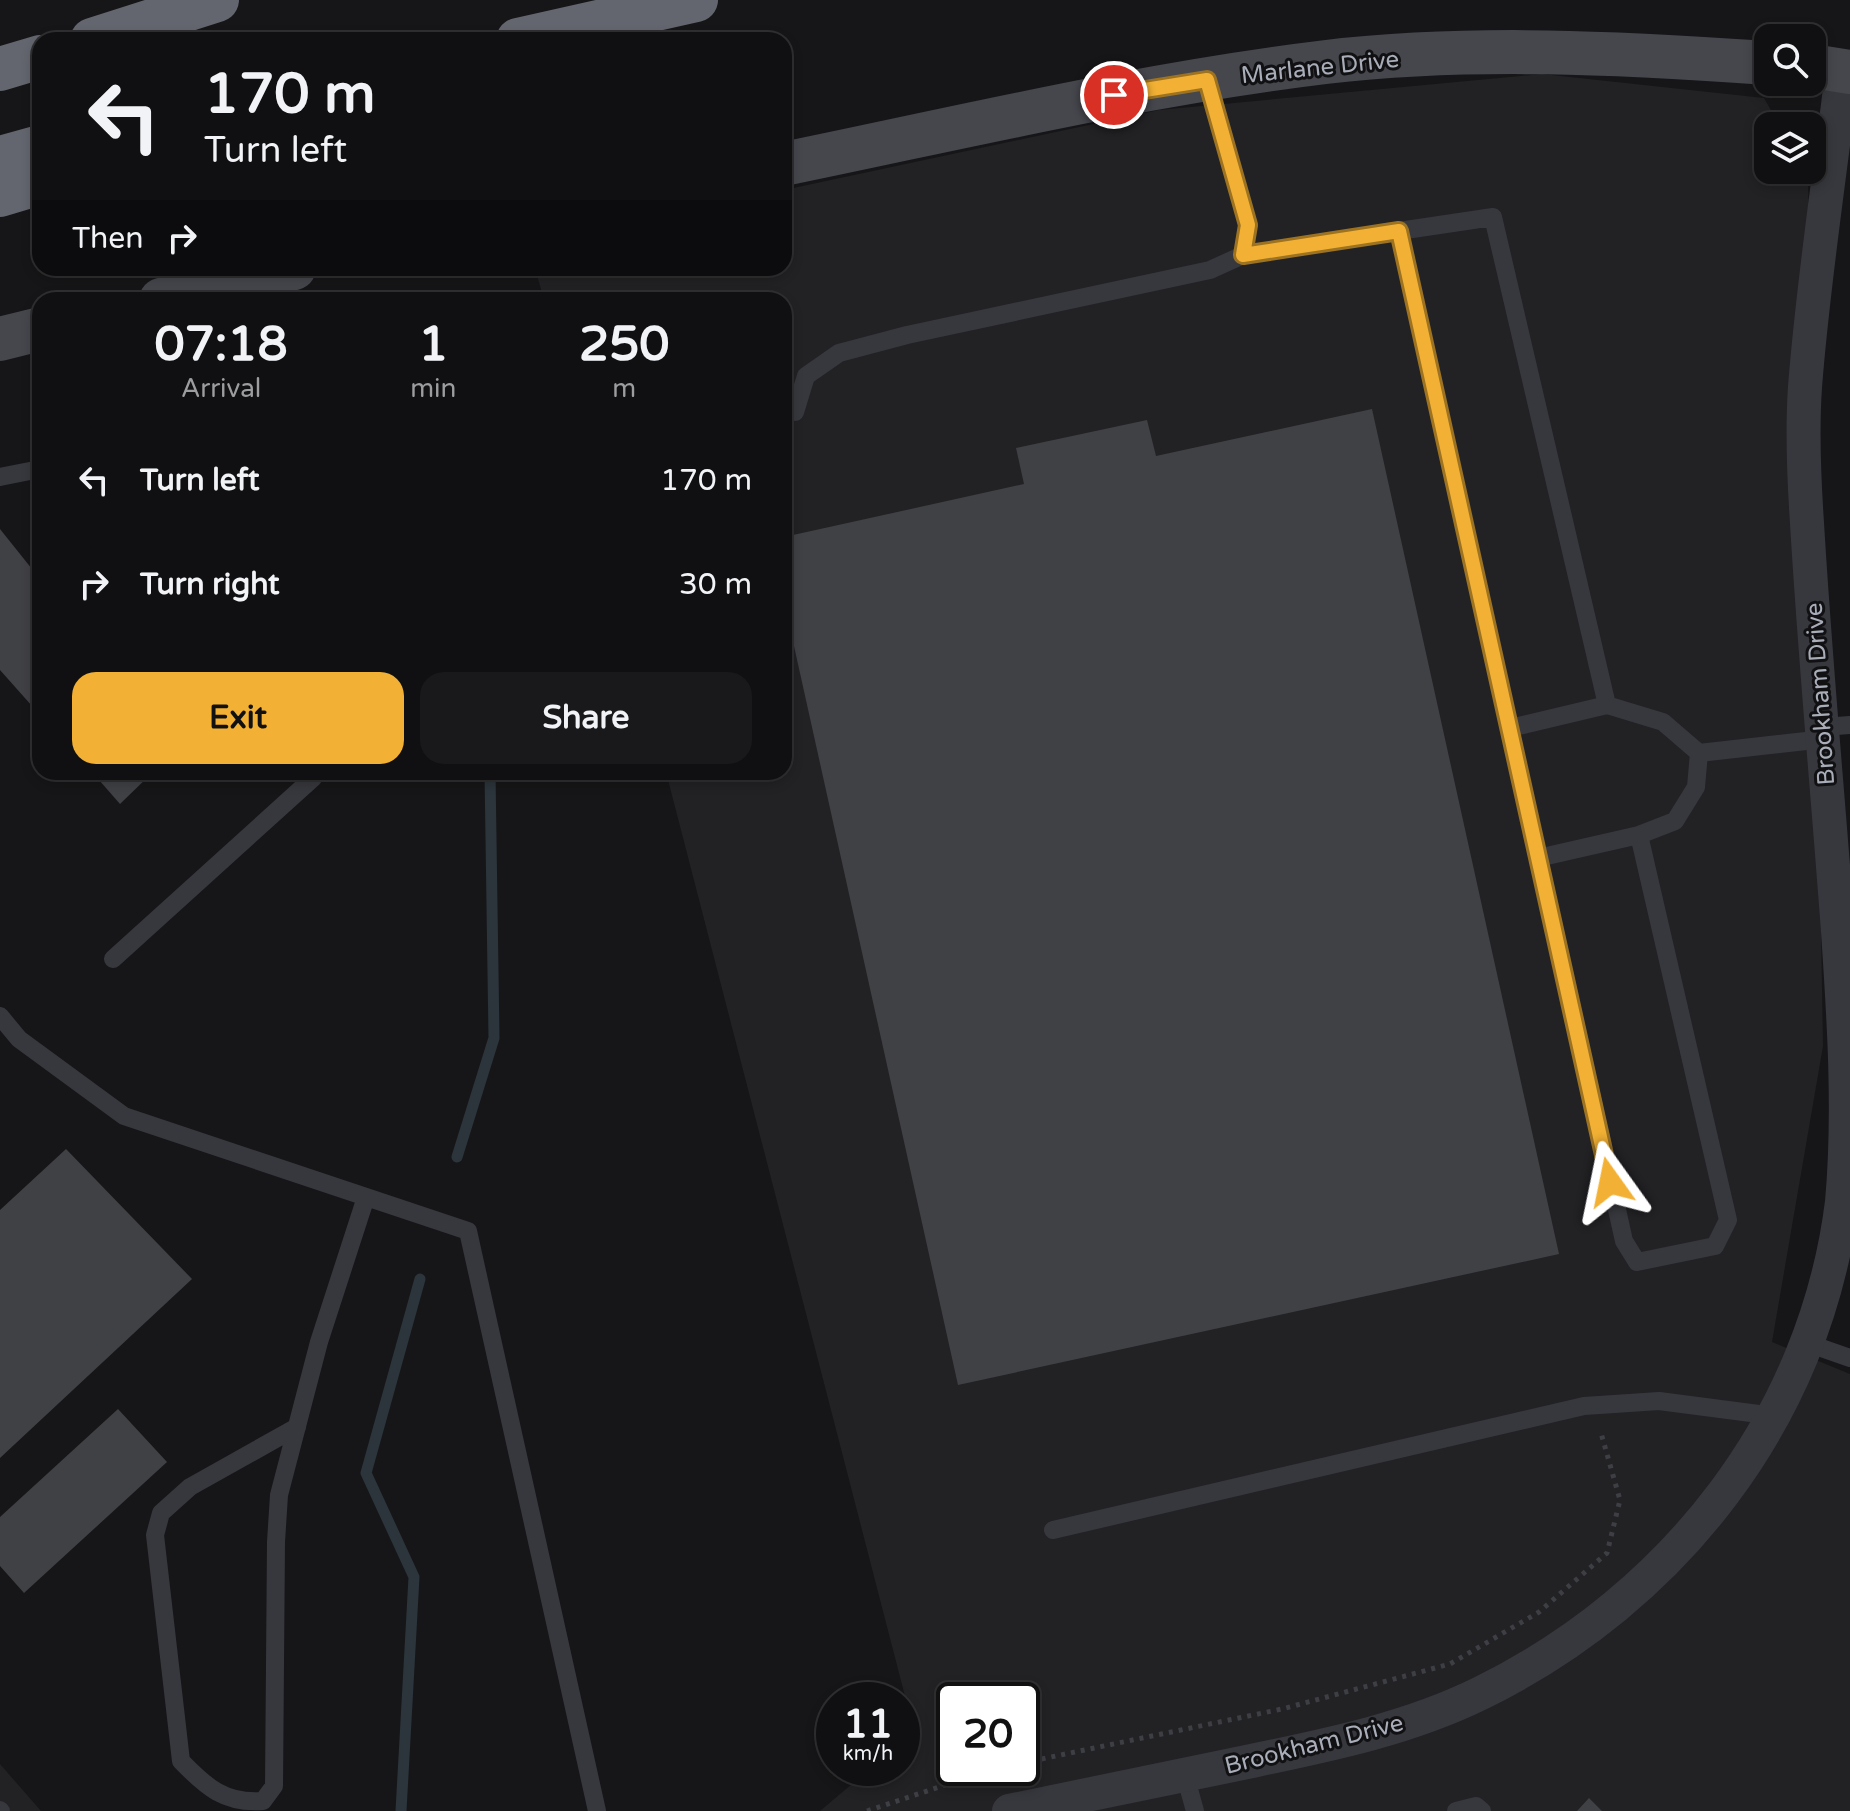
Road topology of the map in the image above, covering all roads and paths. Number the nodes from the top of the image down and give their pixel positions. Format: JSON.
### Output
{"nodes":[{"id":1,"x":217,"y":0,"type":"edge"},
{"id":2,"x":696,"y":0,"type":"edge"},
{"id":3,"x":117,"y":32,"type":"edge"},
{"id":4,"x":554,"y":32,"type":"edge"},
{"id":5,"x":32,"y":59,"type":"edge"},
{"id":6,"x":1754,"y":62,"type":"edge"},
{"id":7,"x":0,"y":69,"type":"edge"},
{"id":8,"x":1835,"y":70,"type":"edge"},
{"id":9,"x":1207,"y":80,"type":"junction"},
{"id":10,"x":32,"y":149,"type":"edge"},
{"id":11,"x":0,"y":158,"type":"edge"},
{"id":12,"x":792,"y":162,"type":"edge"},
{"id":13,"x":32,"y":185,"type":"edge"},
{"id":14,"x":0,"y":195,"type":"edge"},
{"id":15,"x":1399,"y":231,"type":"junction"},
{"id":16,"x":1243,"y":255,"type":"junction"},
{"id":17,"x":261,"y":276,"type":"edge"},
{"id":18,"x":194,"y":292,"type":"edge"},
{"id":19,"x":32,"y":331,"type":"edge"},
{"id":20,"x":0,"y":339,"type":"edge"},
{"id":21,"x":795,"y":412,"type":"dead end"},
{"id":22,"x":32,"y":471,"type":"edge"},
{"id":23,"x":0,"y":477,"type":"edge"},
{"id":24,"x":1607,"y":705,"type":"junction"},
{"id":25,"x":1510,"y":728,"type":"junction"},
{"id":26,"x":1832,"y":730,"type":"edge"},
{"id":27,"x":1699,"y":753,"type":"junction"},
{"id":28,"x":311,"y":780,"type":"edge"},
{"id":29,"x":1639,"y":835,"type":"junction"},
{"id":30,"x":1538,"y":858,"type":"junction"},
{"id":31,"x":1844,"y":940,"type":"edge"},
{"id":32,"x":113,"y":959,"type":"dead end"},
{"id":33,"x":0,"y":1016,"type":"edge"},
{"id":34,"x":1848,"y":1127,"type":"edge"},
{"id":35,"x":366,"y":1197,"type":"junction"},
{"id":36,"x":1807,"y":1343,"type":"junction"},
{"id":37,"x":1850,"y":1358,"type":"edge"},
{"id":38,"x":1594,"y":1405,"type":"junction"},
{"id":39,"x":1774,"y":1416,"type":"junction"},
{"id":40,"x":297,"y":1427,"type":"junction"},
{"id":41,"x":1053,"y":1530,"type":"dead end"},
{"id":42,"x":1040,"y":1759,"type":"edge"},
{"id":43,"x":1185,"y":1775,"type":"junction"},
{"id":44,"x":937,"y":1786,"type":"edge"},
{"id":45,"x":597,"y":1811,"type":"edge"},
{"id":46,"x":867,"y":1811,"type":"edge"},
{"id":47,"x":1009,"y":1811,"type":"edge"},
{"id":48,"x":1195,"y":1811,"type":"edge"},
{"id":49,"x":1456,"y":1811,"type":"edge"},
{"id":50,"x":1482,"y":1811,"type":"edge"}],
"edges":[{"from":1,"to":3,"type":"highway"},
{"from":2,"to":4,"type":"highway"},
{"from":5,"to":7,"type":"highway"},
{"from":6,"to":9,"type":"street","name":"Marlane Drive"},
{"from":8,"to":26,"type":"street","name":"Brookham Drive"},
{"from":9,"to":12,"type":"street","name":"Marlane Drive"},
{"from":9,"to":16,"type":"lane"},
{"from":10,"to":11,"type":"highway"},
{"from":13,"to":14,"type":"highway"},
{"from":15,"to":16,"type":"lane"},
{"from":15,"to":24,"type":"lane"},
{"from":15,"to":25,"type":"lane"},
{"from":16,"to":21,"type":"lane"},
{"from":17,"to":18,"type":"street"},
{"from":19,"to":20,"type":"street"},
{"from":22,"to":23,"type":"lane"},
{"from":24,"to":25,"type":"lane"},
{"from":24,"to":27,"type":"lane"},
{"from":25,"to":30,"type":"lane"},
{"from":26,"to":27,"type":"lane"},
{"from":26,"to":31,"type":"street","name":"Brookham Drive"},
{"from":27,"to":29,"type":"lane"},
{"from":28,"to":32,"type":"lane"},
{"from":29,"to":30,"type":"lane"},
{"from":29,"to":30,"type":"lane"},
{"from":31,"to":34,"type":"street","name":"Brookham Drive"},
{"from":33,"to":35,"type":"lane"},
{"from":34,"to":36,"type":"street","name":"Brookham Drive"},
{"from":35,"to":40,"type":"lane"},
{"from":35,"to":45,"type":"lane"},
{"from":36,"to":37,"type":"lane"},
{"from":36,"to":39,"type":"street","name":"Brookham Drive"},
{"from":38,"to":39,"type":"lane"},
{"from":38,"to":41,"type":"lane"},
{"from":38,"to":42,"type":"path"},
{"from":39,"to":43,"type":"street","name":"Brookham Drive"},
{"from":40,"to":40,"type":"lane"},
{"from":43,"to":47,"type":"street","name":"Brookham Drive"},
{"from":43,"to":48,"type":"lane"},
{"from":44,"to":46,"type":"path"},
{"from":49,"to":50,"type":"lane"}]}
